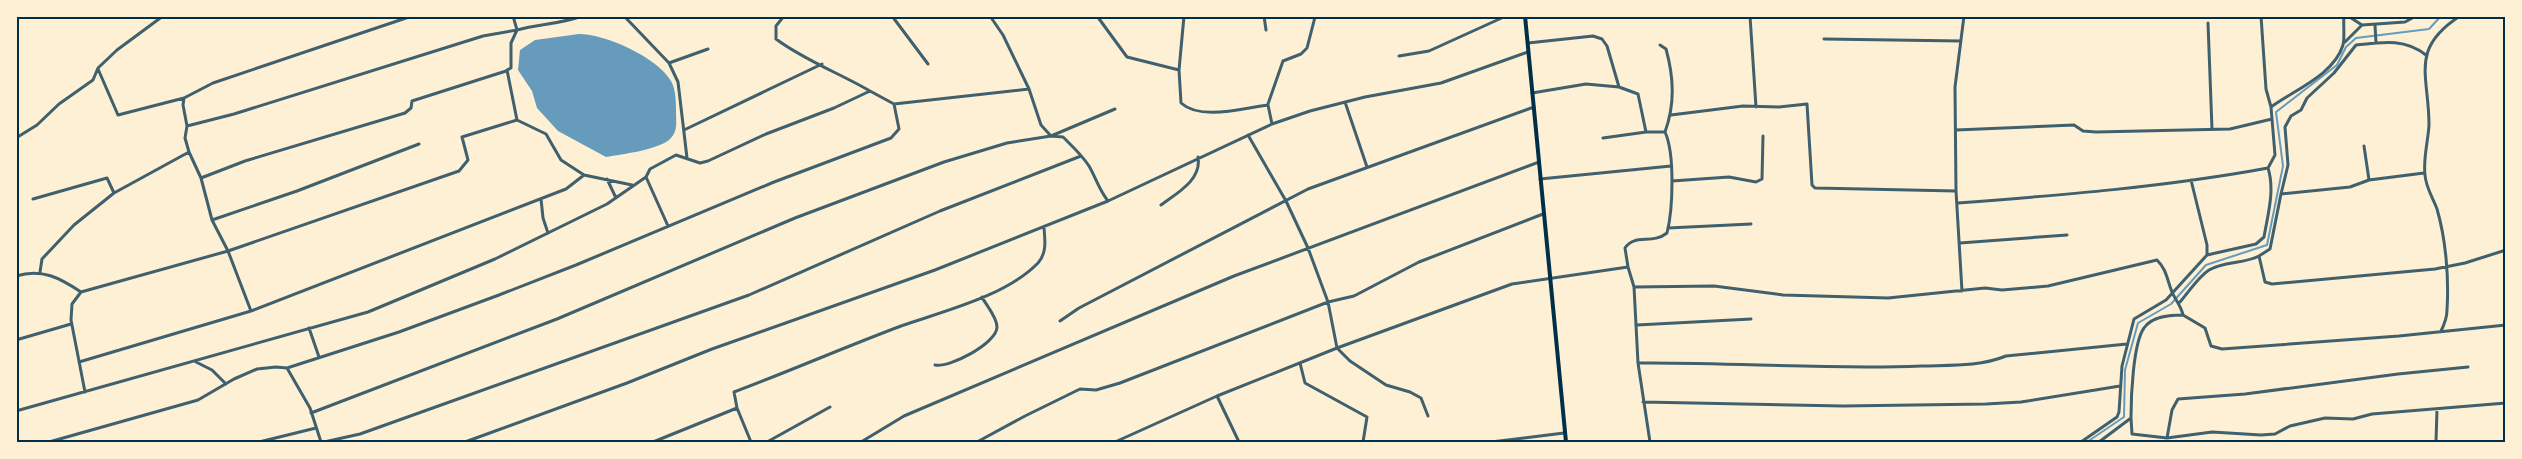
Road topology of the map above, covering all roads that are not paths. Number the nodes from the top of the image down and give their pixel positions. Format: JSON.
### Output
{"nodes":[{"id":1,"x":163,"y":16,"type":"edge"},
{"id":2,"x":412,"y":16,"type":"edge"},
{"id":3,"x":513,"y":16,"type":"edge"},
{"id":4,"x":582,"y":16,"type":"edge"},
{"id":5,"x":624,"y":16,"type":"edge"},
{"id":6,"x":784,"y":16,"type":"edge"},
{"id":7,"x":892,"y":16,"type":"edge"},
{"id":8,"x":990,"y":16,"type":"edge"},
{"id":9,"x":1097,"y":16,"type":"edge"},
{"id":10,"x":1184,"y":16,"type":"edge"},
{"id":11,"x":1264,"y":16,"type":"edge"},
{"id":12,"x":1506,"y":16,"type":"edge"},
{"id":13,"x":1525,"y":16,"type":"edge"},
{"id":14,"x":1750,"y":16,"type":"edge"},
{"id":15,"x":1964,"y":16,"type":"edge"},
{"id":16,"x":2261,"y":16,"type":"edge"},
{"id":17,"x":2346,"y":16,"type":"edge"},
{"id":18,"x":2415,"y":16,"type":"edge"},
{"id":19,"x":2460,"y":16,"type":"edge"},
{"id":20,"x":1316,"y":17,"type":"edge"},
{"id":21,"x":2208,"y":23,"type":"dead end"},
{"id":22,"x":2362,"y":25,"type":"junction"},
{"id":23,"x":2375,"y":25,"type":"junction"},
{"id":24,"x":517,"y":30,"type":"junction"},
{"id":25,"x":1266,"y":30,"type":"dead end"},
{"id":26,"x":1824,"y":39,"type":"dead end"},
{"id":27,"x":1961,"y":41,"type":"junction"},
{"id":28,"x":2376,"y":41,"type":"junction"},
{"id":29,"x":1528,"y":43,"type":"junction"},
{"id":30,"x":2343,"y":43,"type":"junction"},
{"id":31,"x":1660,"y":45,"type":"dead end"},
{"id":32,"x":708,"y":49,"type":"dead end"},
{"id":33,"x":1529,"y":52,"type":"junction"},
{"id":34,"x":2426,"y":55,"type":"junction"},
{"id":35,"x":1399,"y":56,"type":"dead end"},
{"id":36,"x":669,"y":63,"type":"junction"},
{"id":37,"x":928,"y":63,"type":"dead end"},
{"id":38,"x":822,"y":64,"type":"junction"},
{"id":39,"x":98,"y":68,"type":"junction"},
{"id":40,"x":507,"y":70,"type":"junction"},
{"id":41,"x":1179,"y":70,"type":"junction"},
{"id":42,"x":1619,"y":87,"type":"junction"},
{"id":43,"x":1029,"y":89,"type":"junction"},
{"id":44,"x":870,"y":91,"type":"junction"},
{"id":45,"x":1532,"y":93,"type":"junction"},
{"id":46,"x":184,"y":98,"type":"junction"},
{"id":47,"x":1345,"y":102,"type":"junction"},
{"id":48,"x":894,"y":104,"type":"junction"},
{"id":49,"x":1268,"y":105,"type":"junction"},
{"id":50,"x":1534,"y":107,"type":"junction"},
{"id":51,"x":1756,"y":107,"type":"junction"},
{"id":52,"x":2271,"y":107,"type":"junction"},
{"id":53,"x":1115,"y":109,"type":"dead end"},
{"id":54,"x":1671,"y":115,"type":"junction"},
{"id":55,"x":2272,"y":119,"type":"junction"},
{"id":56,"x":517,"y":120,"type":"junction"},
{"id":57,"x":1272,"y":124,"type":"junction"},
{"id":58,"x":187,"y":126,"type":"junction"},
{"id":59,"x":1956,"y":129,"type":"junction"},
{"id":60,"x":2212,"y":129,"type":"junction"},
{"id":61,"x":684,"y":130,"type":"junction"},
{"id":62,"x":1646,"y":132,"type":"junction"},
{"id":63,"x":1665,"y":132,"type":"junction"},
{"id":64,"x":1248,"y":135,"type":"junction"},
{"id":65,"x":1762,"y":135,"type":"dead end"},
{"id":66,"x":1051,"y":136,"type":"junction"},
{"id":67,"x":16,"y":138,"type":"edge"},
{"id":68,"x":1603,"y":138,"type":"dead end"},
{"id":69,"x":419,"y":144,"type":"dead end"},
{"id":70,"x":2364,"y":146,"type":"dead end"},
{"id":71,"x":189,"y":152,"type":"junction"},
{"id":72,"x":1082,"y":156,"type":"junction"},
{"id":73,"x":1198,"y":157,"type":"junction"},
{"id":74,"x":687,"y":158,"type":"junction"},
{"id":75,"x":1539,"y":162,"type":"junction"},
{"id":76,"x":1367,"y":166,"type":"junction"},
{"id":77,"x":1671,"y":166,"type":"junction"},
{"id":78,"x":2268,"y":168,"type":"junction"},
{"id":79,"x":2424,"y":173,"type":"junction"},
{"id":80,"x":584,"y":175,"type":"junction"},
{"id":81,"x":646,"y":177,"type":"junction"},
{"id":82,"x":201,"y":178,"type":"junction"},
{"id":83,"x":606,"y":179,"type":"junction"},
{"id":84,"x":1540,"y":179,"type":"junction"},
{"id":85,"x":2191,"y":180,"type":"junction"},
{"id":86,"x":2369,"y":180,"type":"junction"},
{"id":87,"x":1672,"y":181,"type":"junction"},
{"id":88,"x":634,"y":185,"type":"junction"},
{"id":89,"x":1956,"y":191,"type":"junction"},
{"id":90,"x":114,"y":193,"type":"junction"},
{"id":91,"x":2281,"y":194,"type":"junction"},
{"id":92,"x":616,"y":198,"type":"junction"},
{"id":93,"x":33,"y":199,"type":"dead end"},
{"id":94,"x":541,"y":199,"type":"junction"},
{"id":95,"x":1108,"y":201,"type":"junction"},
{"id":96,"x":1286,"y":201,"type":"junction"},
{"id":97,"x":1958,"y":203,"type":"junction"},
{"id":98,"x":1161,"y":205,"type":"dead end"},
{"id":99,"x":1543,"y":214,"type":"junction"},
{"id":100,"x":212,"y":220,"type":"junction"},
{"id":101,"x":1751,"y":224,"type":"dead end"},
{"id":102,"x":668,"y":226,"type":"junction"},
{"id":103,"x":1044,"y":228,"type":"junction"},
{"id":104,"x":1668,"y":228,"type":"junction"},
{"id":105,"x":548,"y":233,"type":"junction"},
{"id":106,"x":2067,"y":235,"type":"dead end"},
{"id":107,"x":1960,"y":243,"type":"junction"},
{"id":108,"x":1308,"y":248,"type":"junction"},
{"id":109,"x":228,"y":250,"type":"junction"},
{"id":110,"x":2505,"y":250,"type":"edge"},
{"id":111,"x":2207,"y":255,"type":"junction"},
{"id":112,"x":2259,"y":256,"type":"junction"},
{"id":113,"x":1628,"y":267,"type":"junction"},
{"id":114,"x":2445,"y":267,"type":"junction"},
{"id":115,"x":40,"y":272,"type":"junction"},
{"id":116,"x":16,"y":276,"type":"edge"},
{"id":117,"x":1549,"y":277,"type":"junction"},
{"id":118,"x":1634,"y":287,"type":"junction"},
{"id":119,"x":1962,"y":291,"type":"junction"},
{"id":120,"x":81,"y":292,"type":"junction"},
{"id":121,"x":2173,"y":295,"type":"junction"},
{"id":122,"x":982,"y":297,"type":"junction"},
{"id":123,"x":2179,"y":301,"type":"junction"},
{"id":124,"x":1328,"y":302,"type":"junction"},
{"id":125,"x":251,"y":311,"type":"junction"},
{"id":126,"x":2183,"y":315,"type":"junction"},
{"id":127,"x":1750,"y":319,"type":"dead end"},
{"id":128,"x":1060,"y":321,"type":"dead end"},
{"id":129,"x":71,"y":324,"type":"junction"},
{"id":130,"x":1637,"y":325,"type":"junction"},
{"id":131,"x":2505,"y":325,"type":"edge"},
{"id":132,"x":309,"y":328,"type":"junction"},
{"id":133,"x":2441,"y":332,"type":"junction"},
{"id":134,"x":16,"y":340,"type":"edge"},
{"id":135,"x":2127,"y":344,"type":"junction"},
{"id":136,"x":1337,"y":348,"type":"junction"},
{"id":137,"x":319,"y":357,"type":"junction"},
{"id":138,"x":80,"y":362,"type":"junction"},
{"id":139,"x":196,"y":362,"type":"junction"},
{"id":140,"x":1300,"y":363,"type":"junction"},
{"id":141,"x":1638,"y":363,"type":"junction"},
{"id":142,"x":935,"y":365,"type":"dead end"},
{"id":143,"x":2468,"y":367,"type":"dead end"},
{"id":144,"x":287,"y":368,"type":"junction"},
{"id":145,"x":226,"y":384,"type":"junction"},
{"id":146,"x":2120,"y":386,"type":"junction"},
{"id":147,"x":86,"y":392,"type":"junction"},
{"id":148,"x":1217,"y":396,"type":"junction"},
{"id":149,"x":1643,"y":402,"type":"junction"},
{"id":150,"x":2505,"y":403,"type":"edge"},
{"id":151,"x":830,"y":407,"type":"dead end"},
{"id":152,"x":737,"y":408,"type":"junction"},
{"id":153,"x":2437,"y":409,"type":"junction"},
{"id":154,"x":16,"y":411,"type":"edge"},
{"id":155,"x":311,"y":413,"type":"junction"},
{"id":156,"x":1428,"y":416,"type":"dead end"},
{"id":157,"x":2131,"y":418,"type":"junction"},
{"id":158,"x":316,"y":428,"type":"junction"},
{"id":159,"x":1564,"y":433,"type":"junction"},
{"id":160,"x":2167,"y":438,"type":"junction"},
{"id":161,"x":50,"y":442,"type":"edge"},
{"id":162,"x":259,"y":442,"type":"edge"},
{"id":163,"x":322,"y":442,"type":"edge"},
{"id":164,"x":465,"y":442,"type":"edge"},
{"id":165,"x":652,"y":442,"type":"edge"},
{"id":166,"x":751,"y":442,"type":"edge"},
{"id":167,"x":767,"y":442,"type":"edge"},
{"id":168,"x":861,"y":442,"type":"edge"},
{"id":169,"x":976,"y":442,"type":"edge"},
{"id":170,"x":1115,"y":442,"type":"edge"},
{"id":171,"x":1239,"y":442,"type":"edge"},
{"id":172,"x":1363,"y":442,"type":"edge"},
{"id":173,"x":1491,"y":442,"type":"edge"},
{"id":174,"x":1566,"y":442,"type":"edge"},
{"id":175,"x":1650,"y":442,"type":"edge"},
{"id":176,"x":1677,"y":442,"type":"edge"},
{"id":177,"x":1784,"y":442,"type":"edge"},
{"id":178,"x":2081,"y":442,"type":"edge"},
{"id":179,"x":2098,"y":442,"type":"edge"},
{"id":180,"x":2436,"y":442,"type":"edge"}],
"edges":[{"from":1,"to":39,"type":"street"},
{"from":2,"to":46,"type":"street"},
{"from":3,"to":24,"type":"street"},
{"from":4,"to":24,"type":"street"},
{"from":5,"to":36,"type":"street"},
{"from":6,"to":38,"type":"street"},
{"from":7,"to":37,"type":"street"},
{"from":8,"to":43,"type":"street"},
{"from":9,"to":41,"type":"street"},
{"from":10,"to":41,"type":"street"},
{"from":11,"to":25,"type":"street"},
{"from":12,"to":35,"type":"street"},
{"from":13,"to":29,"type":"main road"},
{"from":14,"to":51,"type":"street"},
{"from":15,"to":27,"type":"street"},
{"from":16,"to":52,"type":"street"},
{"from":17,"to":22,"type":"street"},
{"from":17,"to":30,"type":"street"},
{"from":18,"to":23,"type":"street"},
{"from":19,"to":34,"type":"street"},
{"from":20,"to":49,"type":"street"},
{"from":21,"to":60,"type":"street"},
{"from":22,"to":23,"type":"street"},
{"from":22,"to":30,"type":"street"},
{"from":23,"to":28,"type":"street"},
{"from":24,"to":40,"type":"street"},
{"from":24,"to":58,"type":"street"},
{"from":26,"to":27,"type":"street"},
{"from":27,"to":59,"type":"street"},
{"from":28,"to":34,"type":"street"},
{"from":28,"to":91,"type":"street"},
{"from":29,"to":33,"type":"main road"},
{"from":29,"to":42,"type":"street"},
{"from":30,"to":52,"type":"street"},
{"from":31,"to":54,"type":"street"},
{"from":32,"to":36,"type":"street"},
{"from":33,"to":45,"type":"main road"},
{"from":33,"to":47,"type":"street"},
{"from":34,"to":79,"type":"street"},
{"from":36,"to":61,"type":"street"},
{"from":38,"to":44,"type":"street"},
{"from":38,"to":61,"type":"street"},
{"from":39,"to":46,"type":"street"},
{"from":39,"to":67,"type":"street"},
{"from":40,"to":56,"type":"street"},
{"from":40,"to":82,"type":"street"},
{"from":41,"to":49,"type":"street"},
{"from":42,"to":45,"type":"street"},
{"from":42,"to":62,"type":"street"},
{"from":43,"to":48,"type":"street"},
{"from":43,"to":66,"type":"street"},
{"from":44,"to":48,"type":"street"},
{"from":44,"to":74,"type":"street"},
{"from":45,"to":50,"type":"main road"},
{"from":46,"to":58,"type":"street"},
{"from":47,"to":57,"type":"street"},
{"from":47,"to":76,"type":"street"},
{"from":48,"to":102,"type":"street"},
{"from":49,"to":57,"type":"street"},
{"from":50,"to":75,"type":"main road"},
{"from":50,"to":76,"type":"street"},
{"from":51,"to":54,"type":"street"},
{"from":51,"to":89,"type":"street"},
{"from":52,"to":55,"type":"street"},
{"from":53,"to":66,"type":"street"},
{"from":54,"to":63,"type":"street"},
{"from":55,"to":60,"type":"street"},
{"from":55,"to":78,"type":"street"},
{"from":56,"to":80,"type":"street"},
{"from":56,"to":109,"type":"street"},
{"from":57,"to":64,"type":"street"},
{"from":58,"to":71,"type":"street"},
{"from":59,"to":60,"type":"street"},
{"from":59,"to":89,"type":"street"},
{"from":61,"to":74,"type":"street"},
{"from":62,"to":63,"type":"street"},
{"from":62,"to":68,"type":"street"},
{"from":63,"to":77,"type":"street"},
{"from":64,"to":73,"type":"street"},
{"from":64,"to":96,"type":"street"},
{"from":65,"to":87,"type":"street"},
{"from":66,"to":72,"type":"street"},
{"from":66,"to":155,"type":"street"},
{"from":69,"to":100,"type":"street"},
{"from":70,"to":86,"type":"street"},
{"from":71,"to":82,"type":"street"},
{"from":71,"to":90,"type":"street"},
{"from":72,"to":95,"type":"street"},
{"from":72,"to":163,"type":"street"},
{"from":73,"to":95,"type":"street"},
{"from":73,"to":98,"type":"street"},
{"from":74,"to":81,"type":"street"},
{"from":75,"to":84,"type":"main road"},
{"from":75,"to":108,"type":"street"},
{"from":76,"to":96,"type":"street"},
{"from":77,"to":84,"type":"street"},
{"from":77,"to":87,"type":"street"},
{"from":78,"to":85,"type":"street"},
{"from":78,"to":111,"type":"street"},
{"from":79,"to":86,"type":"street"},
{"from":79,"to":114,"type":"street"},
{"from":80,"to":83,"type":"street"},
{"from":80,"to":94,"type":"street"},
{"from":81,"to":88,"type":"street"},
{"from":81,"to":102,"type":"street"},
{"from":82,"to":100,"type":"street"},
{"from":83,"to":88,"type":"street"},
{"from":83,"to":92,"type":"street"},
{"from":84,"to":99,"type":"main road"},
{"from":85,"to":97,"type":"street"},
{"from":85,"to":111,"type":"street"},
{"from":86,"to":91,"type":"street"},
{"from":87,"to":104,"type":"street"},
{"from":88,"to":92,"type":"street"},
{"from":89,"to":97,"type":"street"},
{"from":90,"to":93,"type":"street"},
{"from":90,"to":115,"type":"street"},
{"from":91,"to":112,"type":"street"},
{"from":92,"to":105,"type":"street"},
{"from":94,"to":105,"type":"street"},
{"from":94,"to":125,"type":"street"},
{"from":95,"to":103,"type":"street"},
{"from":96,"to":108,"type":"street"},
{"from":96,"to":128,"type":"street"},
{"from":97,"to":107,"type":"street"},
{"from":99,"to":117,"type":"main road"},
{"from":99,"to":124,"type":"street"},
{"from":100,"to":109,"type":"street"},
{"from":101,"to":104,"type":"street"},
{"from":102,"to":137,"type":"street"},
{"from":103,"to":122,"type":"street"},
{"from":103,"to":164,"type":"street"},
{"from":104,"to":113,"type":"street"},
{"from":105,"to":132,"type":"street"},
{"from":106,"to":107,"type":"street"},
{"from":107,"to":119,"type":"street"},
{"from":108,"to":124,"type":"street"},
{"from":108,"to":168,"type":"street"},
{"from":109,"to":120,"type":"street"},
{"from":109,"to":125,"type":"street"},
{"from":110,"to":114,"type":"street"},
{"from":111,"to":121,"type":"street"},
{"from":112,"to":114,"type":"street"},
{"from":112,"to":123,"type":"street"},
{"from":113,"to":117,"type":"street"},
{"from":113,"to":118,"type":"street"},
{"from":114,"to":133,"type":"street"},
{"from":115,"to":116,"type":"street"},
{"from":115,"to":120,"type":"street"},
{"from":117,"to":136,"type":"street"},
{"from":117,"to":159,"type":"main road"},
{"from":118,"to":119,"type":"street"},
{"from":118,"to":130,"type":"street"},
{"from":119,"to":121,"type":"street"},
{"from":120,"to":129,"type":"street"},
{"from":121,"to":123,"type":"street"},
{"from":121,"to":135,"type":"street"},
{"from":122,"to":142,"type":"street"},
{"from":122,"to":152,"type":"street"},
{"from":123,"to":126,"type":"street"},
{"from":124,"to":136,"type":"street"},
{"from":124,"to":169,"type":"street"},
{"from":125,"to":138,"type":"street"},
{"from":126,"to":133,"type":"street"},
{"from":126,"to":157,"type":"street"},
{"from":127,"to":130,"type":"street"},
{"from":129,"to":134,"type":"street"},
{"from":129,"to":138,"type":"street"},
{"from":130,"to":141,"type":"street"},
{"from":131,"to":133,"type":"street"},
{"from":132,"to":137,"type":"street"},
{"from":132,"to":139,"type":"street"},
{"from":135,"to":141,"type":"street"},
{"from":135,"to":146,"type":"street"},
{"from":136,"to":140,"type":"street"},
{"from":136,"to":156,"type":"street"},
{"from":137,"to":144,"type":"street"},
{"from":138,"to":147,"type":"street"},
{"from":139,"to":145,"type":"street"},
{"from":139,"to":147,"type":"street"},
{"from":140,"to":148,"type":"street"},
{"from":140,"to":172,"type":"street"},
{"from":141,"to":149,"type":"street"},
{"from":143,"to":160,"type":"street"},
{"from":144,"to":145,"type":"street"},
{"from":144,"to":155,"type":"street"},
{"from":145,"to":161,"type":"street"},
{"from":146,"to":149,"type":"street"},
{"from":146,"to":178,"type":"street"},
{"from":147,"to":154,"type":"street"},
{"from":148,"to":170,"type":"street"},
{"from":148,"to":171,"type":"street"},
{"from":149,"to":175,"type":"street"},
{"from":150,"to":153,"type":"street"},
{"from":151,"to":167,"type":"street"},
{"from":152,"to":165,"type":"street"},
{"from":152,"to":166,"type":"street"},
{"from":153,"to":160,"type":"street"},
{"from":153,"to":180,"type":"street"},
{"from":155,"to":158,"type":"street"},
{"from":157,"to":160,"type":"street"},
{"from":157,"to":179,"type":"street"},
{"from":158,"to":162,"type":"street"},
{"from":158,"to":163,"type":"street"},
{"from":159,"to":173,"type":"street"},
{"from":159,"to":174,"type":"main road"},
{"from":176,"to":177,"type":"street"}]}
